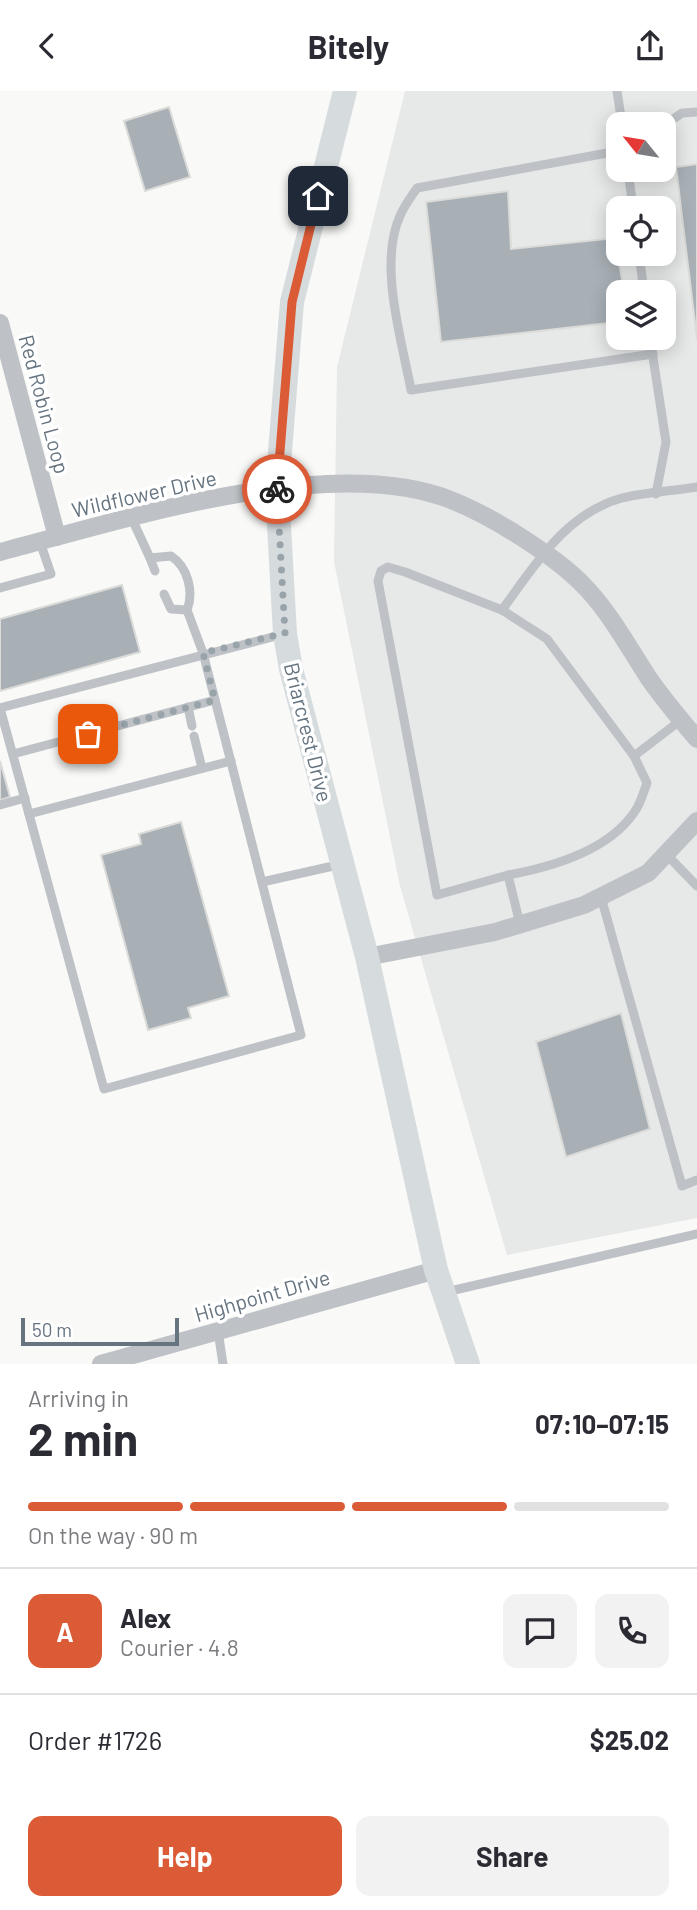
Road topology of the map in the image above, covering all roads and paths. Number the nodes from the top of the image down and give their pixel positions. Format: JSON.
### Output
{"nodes":[{"id":1,"x":345,"y":91,"type":"edge"},
{"id":2,"x":617,"y":91,"type":"edge"},
{"id":3,"x":620,"y":112,"type":"edge"},
{"id":4,"x":697,"y":112,"type":"edge"},
{"id":5,"x":676,"y":118,"type":"edge"},
{"id":6,"x":606,"y":153,"type":"edge"},
{"id":7,"x":0,"y":323,"type":"edge"},
{"id":8,"x":652,"y":350,"type":"edge"},
{"id":9,"x":653,"y":354,"type":"junction"},
{"id":10,"x":697,"y":487,"type":"edge"},
{"id":11,"x":277,"y":489,"type":"junction"},
{"id":12,"x":656,"y":493,"type":"junction"},
{"id":13,"x":132,"y":519,"type":"junction"},
{"id":14,"x":49,"y":539,"type":"junction"},
{"id":15,"x":0,"y":552,"type":"edge"},
{"id":16,"x":544,"y":552,"type":"junction"},
{"id":17,"x":150,"y":558,"type":"junction"},
{"id":18,"x":156,"y":571,"type":"dead end"},
{"id":19,"x":0,"y":588,"type":"edge"},
{"id":20,"x":164,"y":594,"type":"dead end"},
{"id":21,"x":187,"y":610,"type":"junction"},
{"id":22,"x":502,"y":610,"type":"junction"},
{"id":23,"x":285,"y":633,"type":"junction"},
{"id":24,"x":203,"y":653,"type":"junction"},
{"id":25,"x":215,"y":700,"type":"junction"},
{"id":26,"x":188,"y":707,"type":"junction"},
{"id":27,"x":681,"y":720,"type":"junction"},
{"id":28,"x":697,"y":739,"type":"edge"},
{"id":29,"x":13,"y":754,"type":"junction"},
{"id":30,"x":634,"y":755,"type":"junction"},
{"id":31,"x":231,"y":761,"type":"junction"},
{"id":32,"x":202,"y":768,"type":"junction"},
{"id":33,"x":25,"y":798,"type":"junction"},
{"id":34,"x":0,"y":805,"type":"edge"},
{"id":35,"x":29,"y":814,"type":"junction"},
{"id":36,"x":697,"y":821,"type":"edge"},
{"id":37,"x":666,"y":855,"type":"junction"},
{"id":38,"x":342,"y":864,"type":"junction"},
{"id":39,"x":508,"y":875,"type":"junction"},
{"id":40,"x":262,"y":882,"type":"junction"},
{"id":41,"x":697,"y":886,"type":"edge"},
{"id":42,"x":601,"y":897,"type":"junction"},
{"id":43,"x":520,"y":924,"type":"junction"},
{"id":44,"x":367,"y":957,"type":"junction"},
{"id":45,"x":697,"y":1180,"type":"edge"},
{"id":46,"x":697,"y":1234,"type":"edge"},
{"id":47,"x":440,"y":1281,"type":"junction"},
{"id":48,"x":218,"y":1331,"type":"junction"},
{"id":49,"x":101,"y":1364,"type":"edge"},
{"id":50,"x":223,"y":1364,"type":"edge"},
{"id":51,"x":468,"y":1364,"type":"edge"}],
"edges":[{"from":1,"to":11,"type":"main road","name":"Briarcrest Drive"},
{"from":2,"to":3,"type":"lane"},
{"from":4,"to":5,"type":"lane"},
{"from":6,"to":9,"type":"lane"},
{"from":7,"to":14,"type":"street","name":"Red Robin Loop"},
{"from":8,"to":9,"type":"lane"},
{"from":9,"to":12,"type":"lane"},
{"from":10,"to":12,"type":"lane"},
{"from":11,"to":13,"type":"street","name":"Wildflower Drive"},
{"from":11,"to":16,"type":"street","name":"Wildflower Drive"},
{"from":11,"to":23,"type":"main road","name":"Briarcrest Drive"},
{"from":12,"to":16,"type":"lane"},
{"from":13,"to":14,"type":"street","name":"Wildflower Drive"},
{"from":13,"to":17,"type":"lane"},
{"from":14,"to":15,"type":"street","name":"Wildflower Drive"},
{"from":14,"to":19,"type":"lane"},
{"from":16,"to":22,"type":"lane"},
{"from":16,"to":27,"type":"street","name":"Wildflower Drive"},
{"from":17,"to":18,"type":"lane"},
{"from":17,"to":21,"type":"lane"},
{"from":20,"to":21,"type":"lane"},
{"from":21,"to":24,"type":"lane"},
{"from":22,"to":30,"type":"lane"},
{"from":22,"to":39,"type":"lane"},
{"from":23,"to":24,"type":"lane"},
{"from":23,"to":38,"type":"main road","name":"Briarcrest Drive"},
{"from":24,"to":25,"type":"lane"},
{"from":24,"to":29,"type":"lane"},
{"from":25,"to":26,"type":"lane"},
{"from":25,"to":31,"type":"lane"},
{"from":26,"to":29,"type":"lane"},
{"from":26,"to":32,"type":"lane"},
{"from":27,"to":28,"type":"street","name":"Wildflower Drive"},
{"from":27,"to":30,"type":"lane"},
{"from":29,"to":33,"type":"lane"},
{"from":30,"to":39,"type":"lane"},
{"from":31,"to":32,"type":"lane"},
{"from":31,"to":40,"type":"lane"},
{"from":32,"to":35,"type":"lane"},
{"from":33,"to":34,"type":"lane"},
{"from":33,"to":35,"type":"lane"},
{"from":35,"to":40,"type":"lane"},
{"from":36,"to":37,"type":"street"},
{"from":37,"to":41,"type":"lane"},
{"from":37,"to":42,"type":"street"},
{"from":38,"to":40,"type":"lane"},
{"from":38,"to":44,"type":"main road","name":"Briarcrest Drive"},
{"from":39,"to":43,"type":"lane"},
{"from":42,"to":43,"type":"street"},
{"from":42,"to":45,"type":"lane"},
{"from":43,"to":44,"type":"street"},
{"from":44,"to":47,"type":"main road","name":"Briarcrest Drive"},
{"from":46,"to":47,"type":"lane"},
{"from":47,"to":48,"type":"street","name":"Highpoint Drive"},
{"from":47,"to":51,"type":"main road","name":"Briarcrest Drive"},
{"from":48,"to":49,"type":"street","name":"Highpoint Drive"},
{"from":48,"to":50,"type":"lane"}]}
